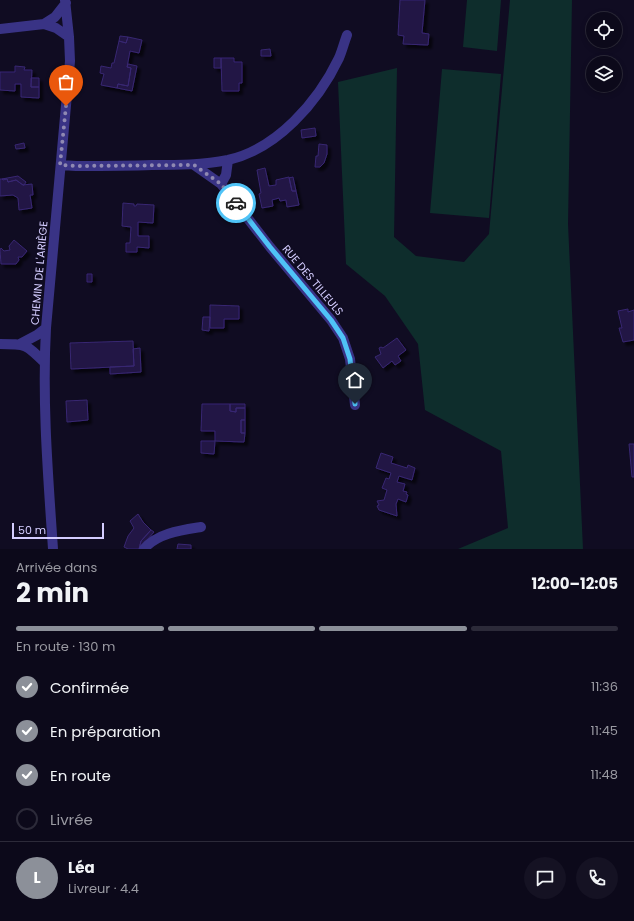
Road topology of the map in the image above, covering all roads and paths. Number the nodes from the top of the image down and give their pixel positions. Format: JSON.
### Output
{"nodes":[{"id":1,"x":65,"y":2,"type":"edge"},
{"id":2,"x":44,"y":24,"type":"junction"},
{"id":3,"x":0,"y":29,"type":"edge"},
{"id":4,"x":347,"y":35,"type":"dead end"},
{"id":5,"x":69,"y":37,"type":"junction"},
{"id":6,"x":228,"y":160,"type":"junction"},
{"id":7,"x":60,"y":165,"type":"junction"},
{"id":8,"x":194,"y":165,"type":"junction"},
{"id":9,"x":221,"y":184,"type":"junction"},
{"id":10,"x":46,"y":328,"type":"junction"},
{"id":11,"x":0,"y":344,"type":"edge"},
{"id":12,"x":20,"y":344,"type":"junction"},
{"id":13,"x":44,"y":362,"type":"junction"},
{"id":14,"x":355,"y":404,"type":"dead end"},
{"id":15,"x":201,"y":527,"type":"dead end"},
{"id":16,"x":53,"y":549,"type":"edge"},
{"id":17,"x":144,"y":549,"type":"edge"}],
"edges":[{"from":1,"to":2,"type":"street"},
{"from":1,"to":5,"type":"street","name":"CHEMIN DE L'ARIÈGE"},
{"from":2,"to":3,"type":"street"},
{"from":2,"to":5,"type":"street"},
{"from":4,"to":6,"type":"street"},
{"from":5,"to":7,"type":"street","name":"CHEMIN DE L'ARIÈGE"},
{"from":6,"to":8,"type":"street"},
{"from":6,"to":9,"type":"street"},
{"from":7,"to":8,"type":"street"},
{"from":7,"to":10,"type":"street","name":"CHEMIN DE L'ARIÈGE"},
{"from":8,"to":9,"type":"street","name":"RUE DES TILLEULS"},
{"from":9,"to":14,"type":"street","name":"RUE DES TILLEULS"},
{"from":10,"to":12,"type":"street"},
{"from":10,"to":13,"type":"street","name":"CHEMIN DE L'ARIÈGE"},
{"from":11,"to":12,"type":"street"},
{"from":12,"to":13,"type":"street"},
{"from":13,"to":16,"type":"street","name":"CHEMIN DE L'ARIÈGE"},
{"from":15,"to":17,"type":"street"}]}
